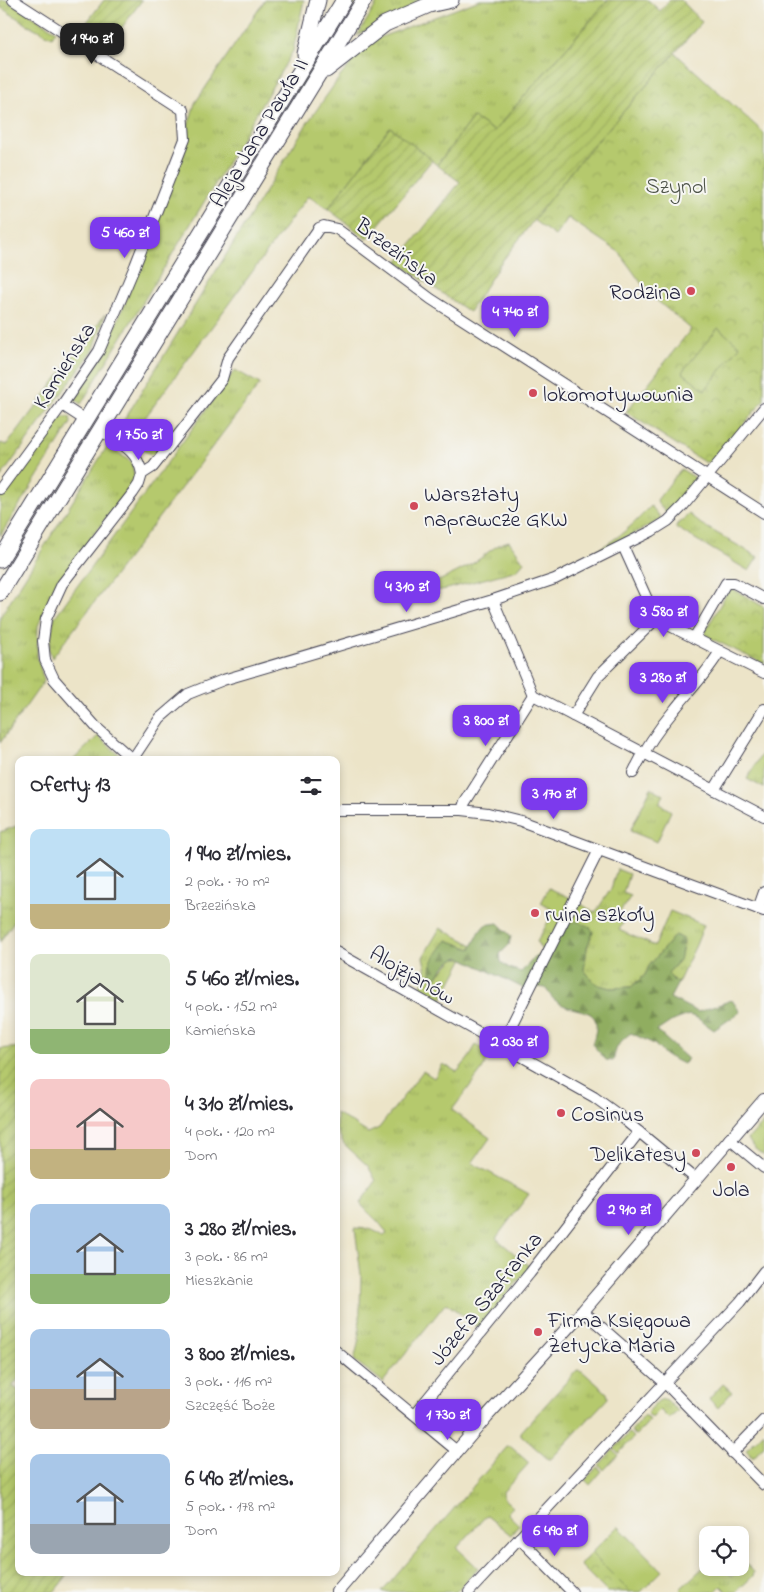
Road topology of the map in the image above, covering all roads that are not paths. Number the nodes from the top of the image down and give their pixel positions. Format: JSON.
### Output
{"nodes":[{"id":1,"x":13,"y":0,"type":"edge"},
{"id":2,"x":318,"y":0,"type":"edge"},
{"id":3,"x":344,"y":0,"type":"edge"},
{"id":4,"x":364,"y":0,"type":"edge"},
{"id":5,"x":451,"y":0,"type":"edge"},
{"id":6,"x":301,"y":70,"type":"junction"},
{"id":7,"x":316,"y":79,"type":"junction"},
{"id":8,"x":62,"y":405,"type":"junction"},
{"id":9,"x":764,"y":408,"type":"edge"},
{"id":10,"x":85,"y":420,"type":"junction"},
{"id":11,"x":100,"y":430,"type":"junction"},
{"id":12,"x":142,"y":474,"type":"junction"},
{"id":13,"x":706,"y":477,"type":"junction"},
{"id":14,"x":0,"y":489,"type":"edge"},
{"id":15,"x":764,"y":513,"type":"edge"},
{"id":16,"x":623,"y":546,"type":"junction"},
{"id":17,"x":0,"y":560,"type":"edge"},
{"id":18,"x":0,"y":594,"type":"edge"},
{"id":19,"x":764,"y":599,"type":"edge"},
{"id":20,"x":493,"y":600,"type":"junction"},
{"id":21,"x":656,"y":619,"type":"junction"},
{"id":22,"x":694,"y":638,"type":"junction"},
{"id":23,"x":720,"y":651,"type":"junction"},
{"id":24,"x":764,"y":672,"type":"edge"},
{"id":25,"x":533,"y":695,"type":"junction"},
{"id":26,"x":764,"y":710,"type":"edge"},
{"id":27,"x":574,"y":716,"type":"junction"},
{"id":28,"x":643,"y":753,"type":"junction"},
{"id":29,"x":128,"y":756,"type":"edge"},
{"id":30,"x":135,"y":756,"type":"edge"},
{"id":31,"x":632,"y":773,"type":"dead end"},
{"id":32,"x":714,"y":790,"type":"junction"},
{"id":33,"x":340,"y":810,"type":"edge"},
{"id":34,"x":462,"y":810,"type":"junction"},
{"id":35,"x":764,"y":816,"type":"edge"},
{"id":36,"x":599,"y":850,"type":"junction"},
{"id":37,"x":764,"y":892,"type":"edge"},
{"id":38,"x":761,"y":910,"type":"edge"},
{"id":39,"x":340,"y":954,"type":"edge"},
{"id":40,"x":504,"y":1040,"type":"dead end"},
{"id":41,"x":764,"y":1100,"type":"edge"},
{"id":42,"x":640,"y":1132,"type":"junction"},
{"id":43,"x":729,"y":1139,"type":"junction"},
{"id":44,"x":764,"y":1168,"type":"edge"},
{"id":45,"x":696,"y":1179,"type":"junction"},
{"id":46,"x":764,"y":1270,"type":"edge"},
{"id":47,"x":583,"y":1311,"type":"junction"},
{"id":48,"x":340,"y":1354,"type":"edge"},
{"id":49,"x":665,"y":1383,"type":"junction"},
{"id":50,"x":414,"y":1415,"type":"junction"},
{"id":51,"x":764,"y":1420,"type":"edge"},
{"id":52,"x":457,"y":1452,"type":"junction"},
{"id":53,"x":732,"y":1452,"type":"junction"},
{"id":54,"x":764,"y":1486,"type":"edge"},
{"id":55,"x":520,"y":1538,"type":"junction"},
{"id":56,"x":337,"y":1592,"type":"edge"},
{"id":57,"x":469,"y":1592,"type":"edge"},
{"id":58,"x":572,"y":1592,"type":"edge"}],
"edges":[{"from":1,"to":8,"type":"street","name":"Kamieńska"},
{"from":2,"to":6,"type":"main road"},
{"from":3,"to":6,"type":"main road","name":"Aleja Jana Pawła II"},
{"from":4,"to":7,"type":"main road","name":"Aleja Jana Pawła II"},
{"from":5,"to":7,"type":"main road"},
{"from":6,"to":10,"type":"main road","name":"Aleja Jana Pawła II"},
{"from":7,"to":11,"type":"main road","name":"Aleja Jana Pawła II"},
{"from":8,"to":10,"type":"street"},
{"from":8,"to":14,"type":"street","name":"Kamieńska"},
{"from":9,"to":13,"type":"street"},
{"from":10,"to":17,"type":"main road","name":"Aleja Jana Pawła II"},
{"from":11,"to":12,"type":"street"},
{"from":11,"to":18,"type":"main road","name":"Aleja Jana Pawła II"},
{"from":12,"to":13,"type":"street","name":"Brzezińska"},
{"from":12,"to":29,"type":"street"},
{"from":13,"to":15,"type":"street","name":"Brzezińska"},
{"from":13,"to":16,"type":"street"},
{"from":16,"to":20,"type":"street"},
{"from":16,"to":21,"type":"street"},
{"from":19,"to":22,"type":"street"},
{"from":20,"to":25,"type":"street"},
{"from":20,"to":30,"type":"street"},
{"from":21,"to":22,"type":"street"},
{"from":21,"to":27,"type":"street"},
{"from":22,"to":23,"type":"street"},
{"from":23,"to":24,"type":"street"},
{"from":23,"to":28,"type":"street"},
{"from":25,"to":27,"type":"street"},
{"from":25,"to":34,"type":"street"},
{"from":26,"to":32,"type":"street"},
{"from":27,"to":28,"type":"street"},
{"from":28,"to":31,"type":"street"},
{"from":28,"to":32,"type":"street"},
{"from":32,"to":35,"type":"street"},
{"from":33,"to":34,"type":"street"},
{"from":34,"to":36,"type":"street"},
{"from":36,"to":38,"type":"street"},
{"from":36,"to":40,"type":"street"},
{"from":37,"to":38,"type":"street"},
{"from":39,"to":42,"type":"street","name":"Alojzjanów"},
{"from":41,"to":43,"type":"street"},
{"from":42,"to":45,"type":"street","name":"Alojzjanów"},
{"from":42,"to":50,"type":"street","name":"Józefa Szafranka"},
{"from":43,"to":44,"type":"street"},
{"from":43,"to":45,"type":"street"},
{"from":45,"to":47,"type":"street"},
{"from":46,"to":49,"type":"street"},
{"from":47,"to":49,"type":"street"},
{"from":47,"to":52,"type":"street"},
{"from":48,"to":50,"type":"street"},
{"from":49,"to":53,"type":"street"},
{"from":49,"to":55,"type":"street"},
{"from":50,"to":52,"type":"street"},
{"from":51,"to":53,"type":"street"},
{"from":52,"to":56,"type":"street"},
{"from":53,"to":54,"type":"street"},
{"from":55,"to":57,"type":"street"},
{"from":55,"to":58,"type":"street"}]}
